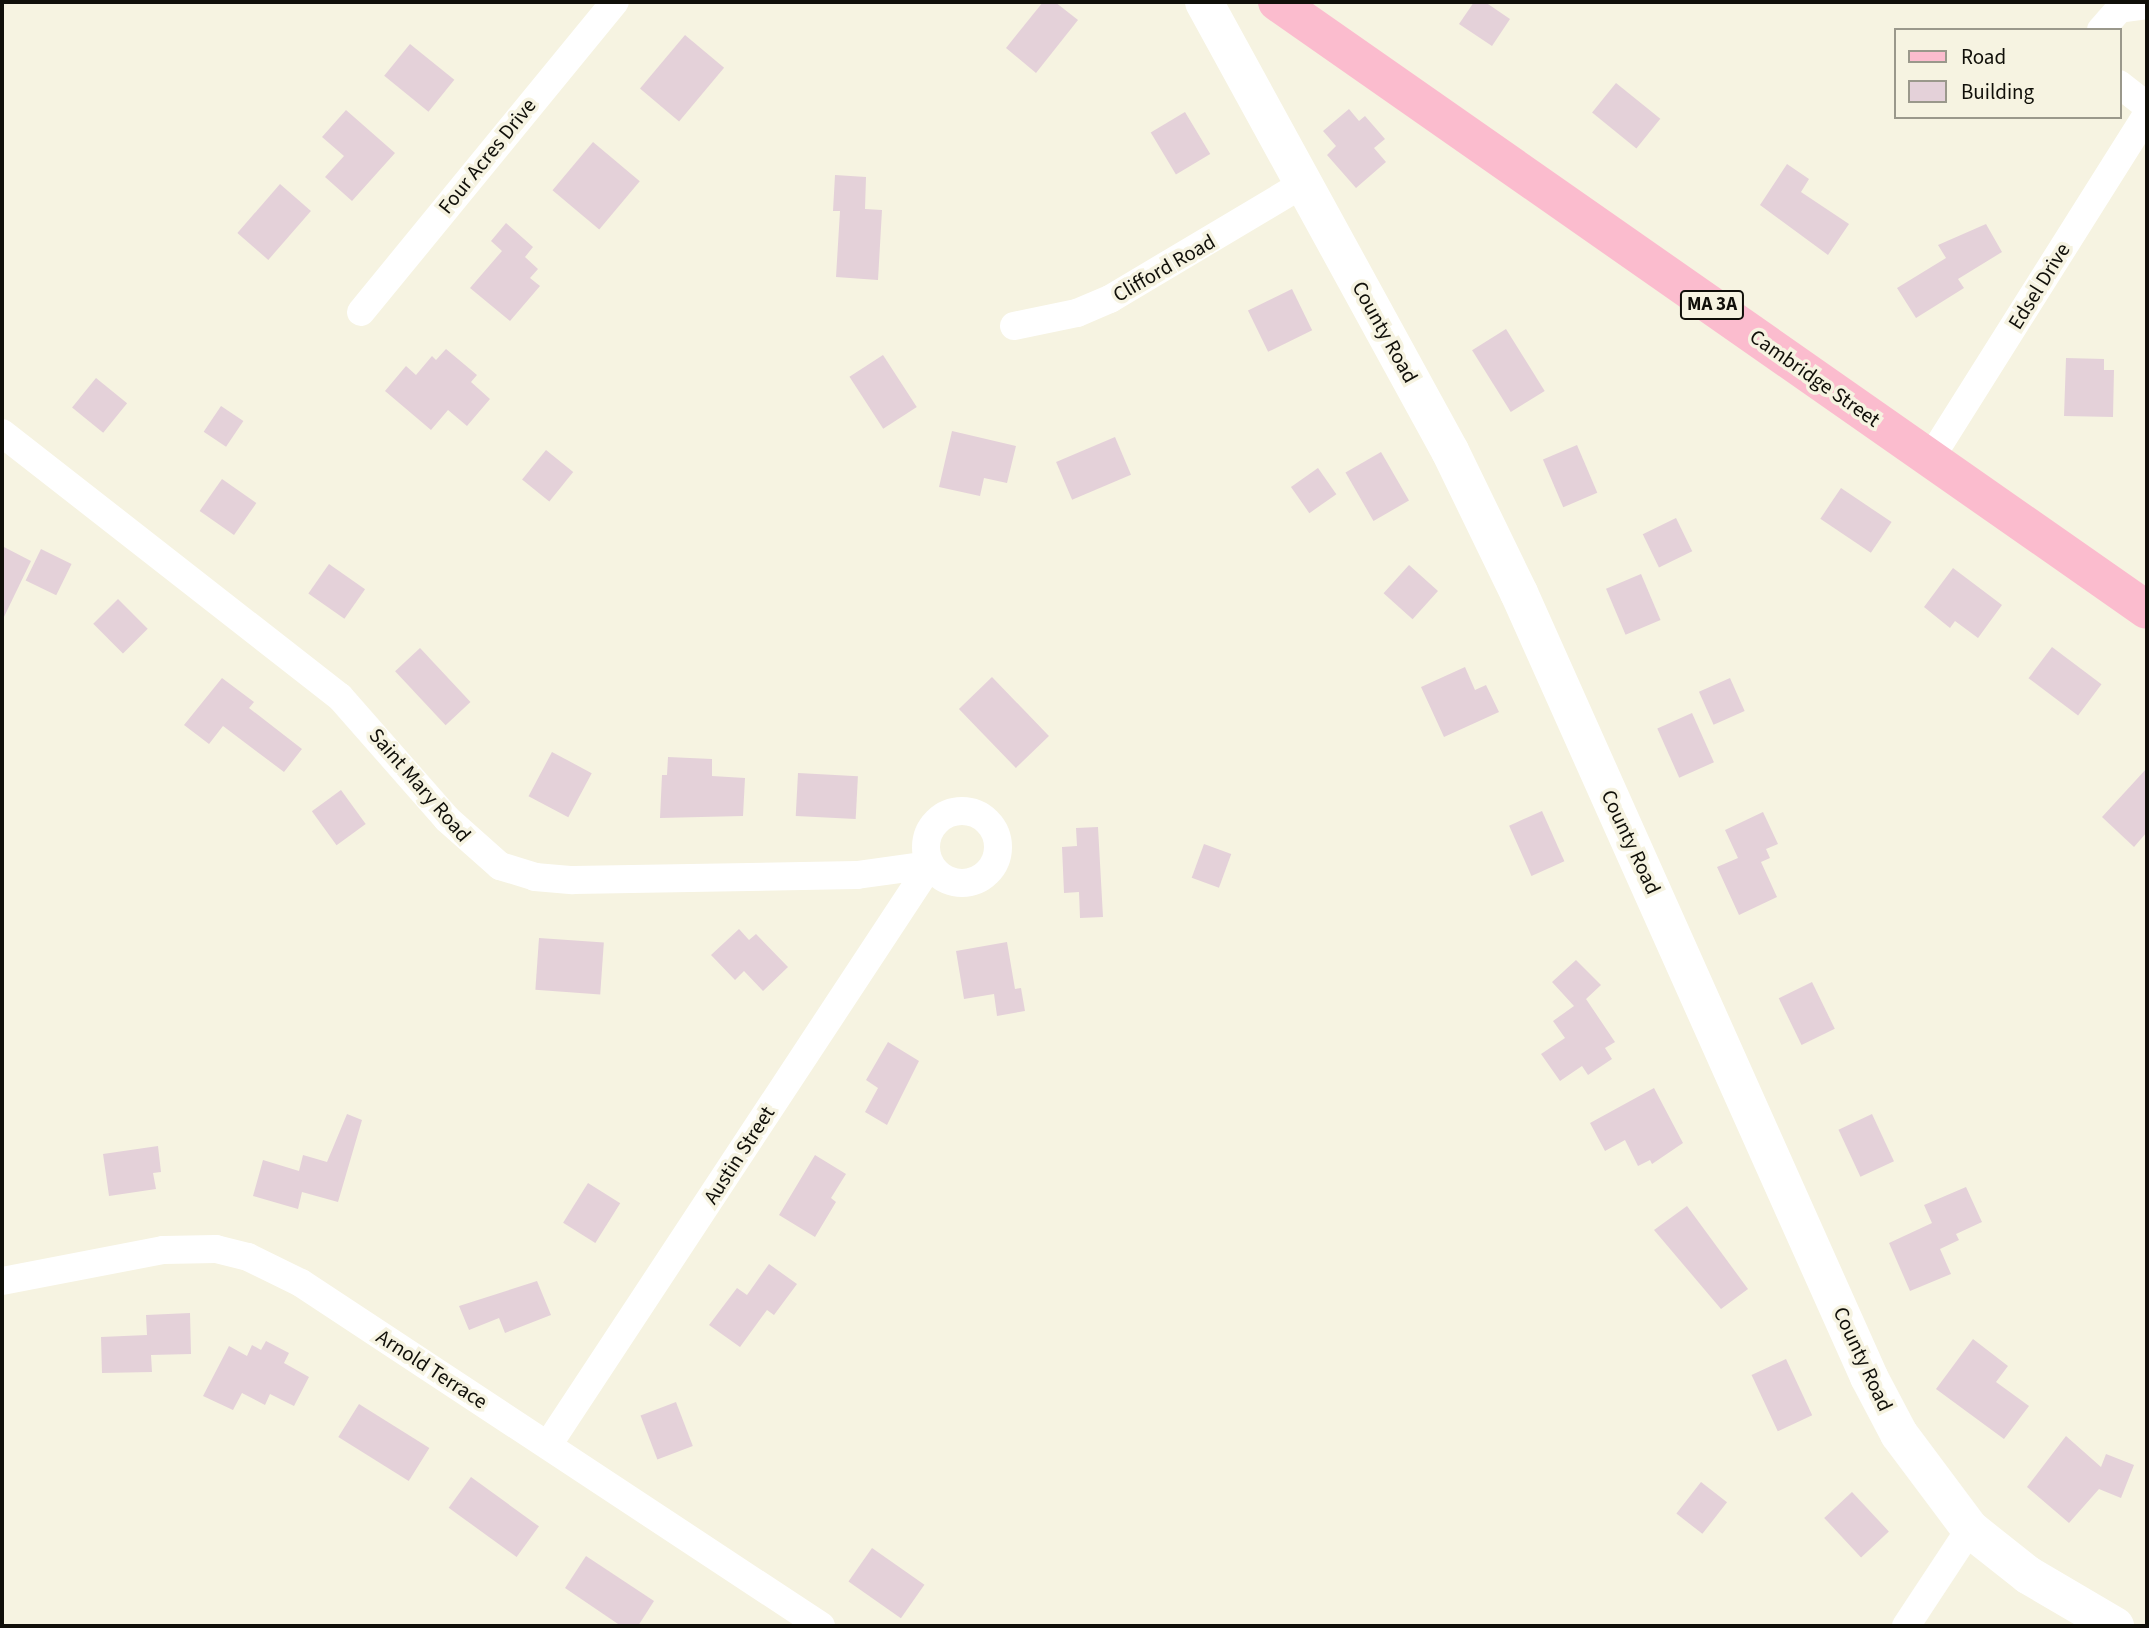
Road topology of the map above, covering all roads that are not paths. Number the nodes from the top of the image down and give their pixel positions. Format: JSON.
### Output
{"nodes":[{"id":1,"x":615,"y":2,"type":"edge"},
{"id":2,"x":1204,"y":2,"type":"edge"},
{"id":3,"x":1276,"y":2,"type":"edge"},
{"id":4,"x":2147,"y":5,"type":"edge"},
{"id":5,"x":2103,"y":28,"type":"edge"},
{"id":6,"x":2121,"y":86,"type":"edge"},
{"id":7,"x":2147,"y":106,"type":"edge"},
{"id":8,"x":2147,"y":114,"type":"edge"},
{"id":9,"x":1303,"y":184,"type":"junction"},
{"id":10,"x":361,"y":313,"type":"dead end"},
{"id":11,"x":1014,"y":326,"type":"dead end"},
{"id":12,"x":2,"y":433,"type":"edge"},
{"id":13,"x":1930,"y":459,"type":"junction"},
{"id":14,"x":2147,"y":610,"type":"edge"},
{"id":15,"x":930,"y":865,"type":"joint"},
{"id":16,"x":2,"y":1281,"type":"edge"},
{"id":17,"x":548,"y":1445,"type":"junction"},
{"id":18,"x":1970,"y":1529,"type":"junction"},
{"id":19,"x":821,"y":1626,"type":"edge"},
{"id":20,"x":1906,"y":1626,"type":"edge"},
{"id":21,"x":2115,"y":1626,"type":"edge"}],
"edges":[{"from":1,"to":10,"type":"street","name":"Four Acres Drive"},
{"from":2,"to":9,"type":"street","name":"County Road"},
{"from":3,"to":13,"type":"main road","name":"Cambridge Street","number":"MA 3A"},
{"from":4,"to":5,"type":"street"},
{"from":6,"to":7,"type":"street"},
{"from":8,"to":13,"type":"street","name":"Edsel Drive"},
{"from":9,"to":11,"type":"street","name":"Clifford Road"},
{"from":9,"to":18,"type":"street","name":"County Road"},
{"from":12,"to":15,"type":"street","name":"Saint Mary Road"},
{"from":13,"to":14,"type":"main road","name":"Cambridge Street","number":"MA 3A"},
{"from":15,"to":17,"type":"street","name":"Austin Street"},
{"from":16,"to":17,"type":"street","name":"Arnold Terrace"},
{"from":17,"to":19,"type":"street","name":"Arnold Terrace"},
{"from":18,"to":20,"type":"street"},
{"from":18,"to":21,"type":"street","name":"County Road"}]}
